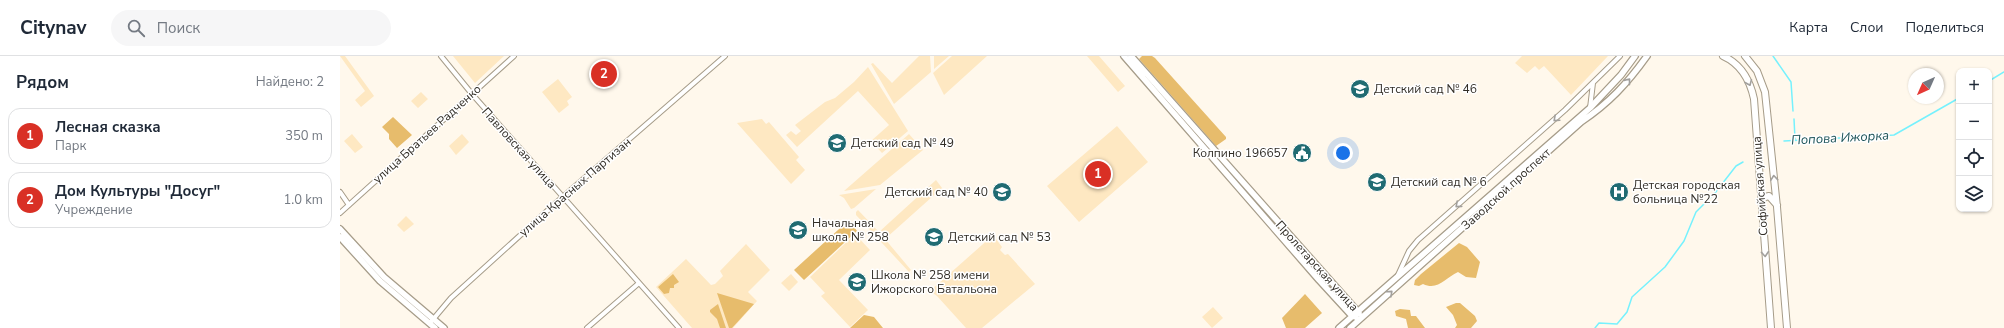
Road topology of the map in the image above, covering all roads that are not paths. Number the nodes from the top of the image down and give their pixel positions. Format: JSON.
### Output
{"nodes":[{"id":1,"x":441,"y":56,"type":"edge"},
{"id":2,"x":514,"y":56,"type":"edge"},
{"id":3,"x":725,"y":56,"type":"edge"},
{"id":4,"x":1124,"y":56,"type":"edge"},
{"id":5,"x":1131,"y":56,"type":"edge"},
{"id":6,"x":1618,"y":56,"type":"edge"},
{"id":7,"x":1635,"y":56,"type":"edge"},
{"id":8,"x":1648,"y":56,"type":"edge"},
{"id":9,"x":1723,"y":56,"type":"edge"},
{"id":10,"x":1745,"y":56,"type":"edge"},
{"id":11,"x":1593,"y":83,"type":"junction"},
{"id":12,"x":472,"y":94,"type":"junction"},
{"id":13,"x":1590,"y":108,"type":"junction"},
{"id":14,"x":1501,"y":189,"type":"junction"},
{"id":15,"x":340,"y":192,"type":"edge"},
{"id":16,"x":563,"y":197,"type":"junction"},
{"id":17,"x":1761,"y":201,"type":"junction"},
{"id":18,"x":349,"y":205,"type":"junction"},
{"id":19,"x":1778,"y":207,"type":"junction"},
{"id":20,"x":340,"y":213,"type":"edge"},
{"id":21,"x":340,"y":229,"type":"edge"},
{"id":22,"x":340,"y":237,"type":"edge"},
{"id":23,"x":1396,"y":278,"type":"junction"},
{"id":24,"x":639,"y":283,"type":"junction"},
{"id":25,"x":1358,"y":311,"type":"junction"},
{"id":26,"x":1352,"y":316,"type":"junction"},
{"id":27,"x":1360,"y":319,"type":"junction"},
{"id":28,"x":431,"y":321,"type":"junction"},
{"id":29,"x":435,"y":328,"type":"edge"},
{"id":30,"x":444,"y":328,"type":"edge"},
{"id":31,"x":588,"y":328,"type":"edge"},
{"id":32,"x":679,"y":328,"type":"edge"},
{"id":33,"x":1339,"y":328,"type":"edge"},
{"id":34,"x":1350,"y":328,"type":"edge"},
{"id":35,"x":1771,"y":328,"type":"edge"},
{"id":36,"x":1787,"y":328,"type":"edge"}],
"edges":[{"from":1,"to":12,"type":"street","name":"Павловская улица"},
{"from":2,"to":12,"type":"street","name":"улица Братьев Радченко"},
{"from":3,"to":16,"type":"street","name":"улица Красных Партизан"},
{"from":4,"to":26,"type":"main road","name":"Пролетарская улица"},
{"from":5,"to":25,"type":"main road","name":"Пролетарская улица"},
{"from":6,"to":11,"type":"street"},
{"from":7,"to":13,"type":"main road","name":"Заводской проспект"},
{"from":14,"to":8,"type":"main road","name":"Заводской проспект","one_way":true},
{"from":9,"to":17,"type":"main road","name":"Софийская улица","one_way":true},
{"from":19,"to":10,"type":"main road","name":"Софийская улица","one_way":true},
{"from":11,"to":13,"type":"street"},
{"from":11,"to":23,"type":"street","one_way":true},
{"from":12,"to":16,"type":"street","name":"Павловская улица"},
{"from":12,"to":18,"type":"street","name":"улица Братьев Радченко"},
{"from":13,"to":14,"type":"main road","name":"Заводской проспект"},
{"from":14,"to":23,"type":"main road","name":"Заводской проспект"},
{"from":27,"to":14,"type":"main road","name":"Заводской проспект","one_way":true},
{"from":15,"to":18,"type":"street"},
{"from":16,"to":24,"type":"street","name":"Павловская улица"},
{"from":16,"to":28,"type":"street","name":"улица Красных Партизан"},
{"from":17,"to":19,"type":"main road"},
{"from":17,"to":35,"type":"main road","name":"Софийская улица","one_way":true},
{"from":18,"to":20,"type":"street","name":"улица Братьев Радченко"},
{"from":19,"to":36,"type":"main road","name":"Софийская улица"},
{"from":21,"to":28,"type":"main road"},
{"from":22,"to":28,"type":"main road"},
{"from":23,"to":25,"type":"main road","name":"Заводской проспект"},
{"from":24,"to":31,"type":"street"},
{"from":24,"to":32,"type":"street","name":"Павловская улица"},
{"from":25,"to":26,"type":"main road","name":"Заводской проспект"},
{"from":25,"to":27,"type":"main road","name":"Пролетарская улица"},
{"from":26,"to":27,"type":"main road","name":"Пролетарская улица"},
{"from":26,"to":33,"type":"main road","name":"Заводской проспект"},
{"from":27,"to":34,"type":"main road","name":"Заводской проспект"},
{"from":28,"to":29,"type":"main road"},
{"from":28,"to":30,"type":"main road"}]}
